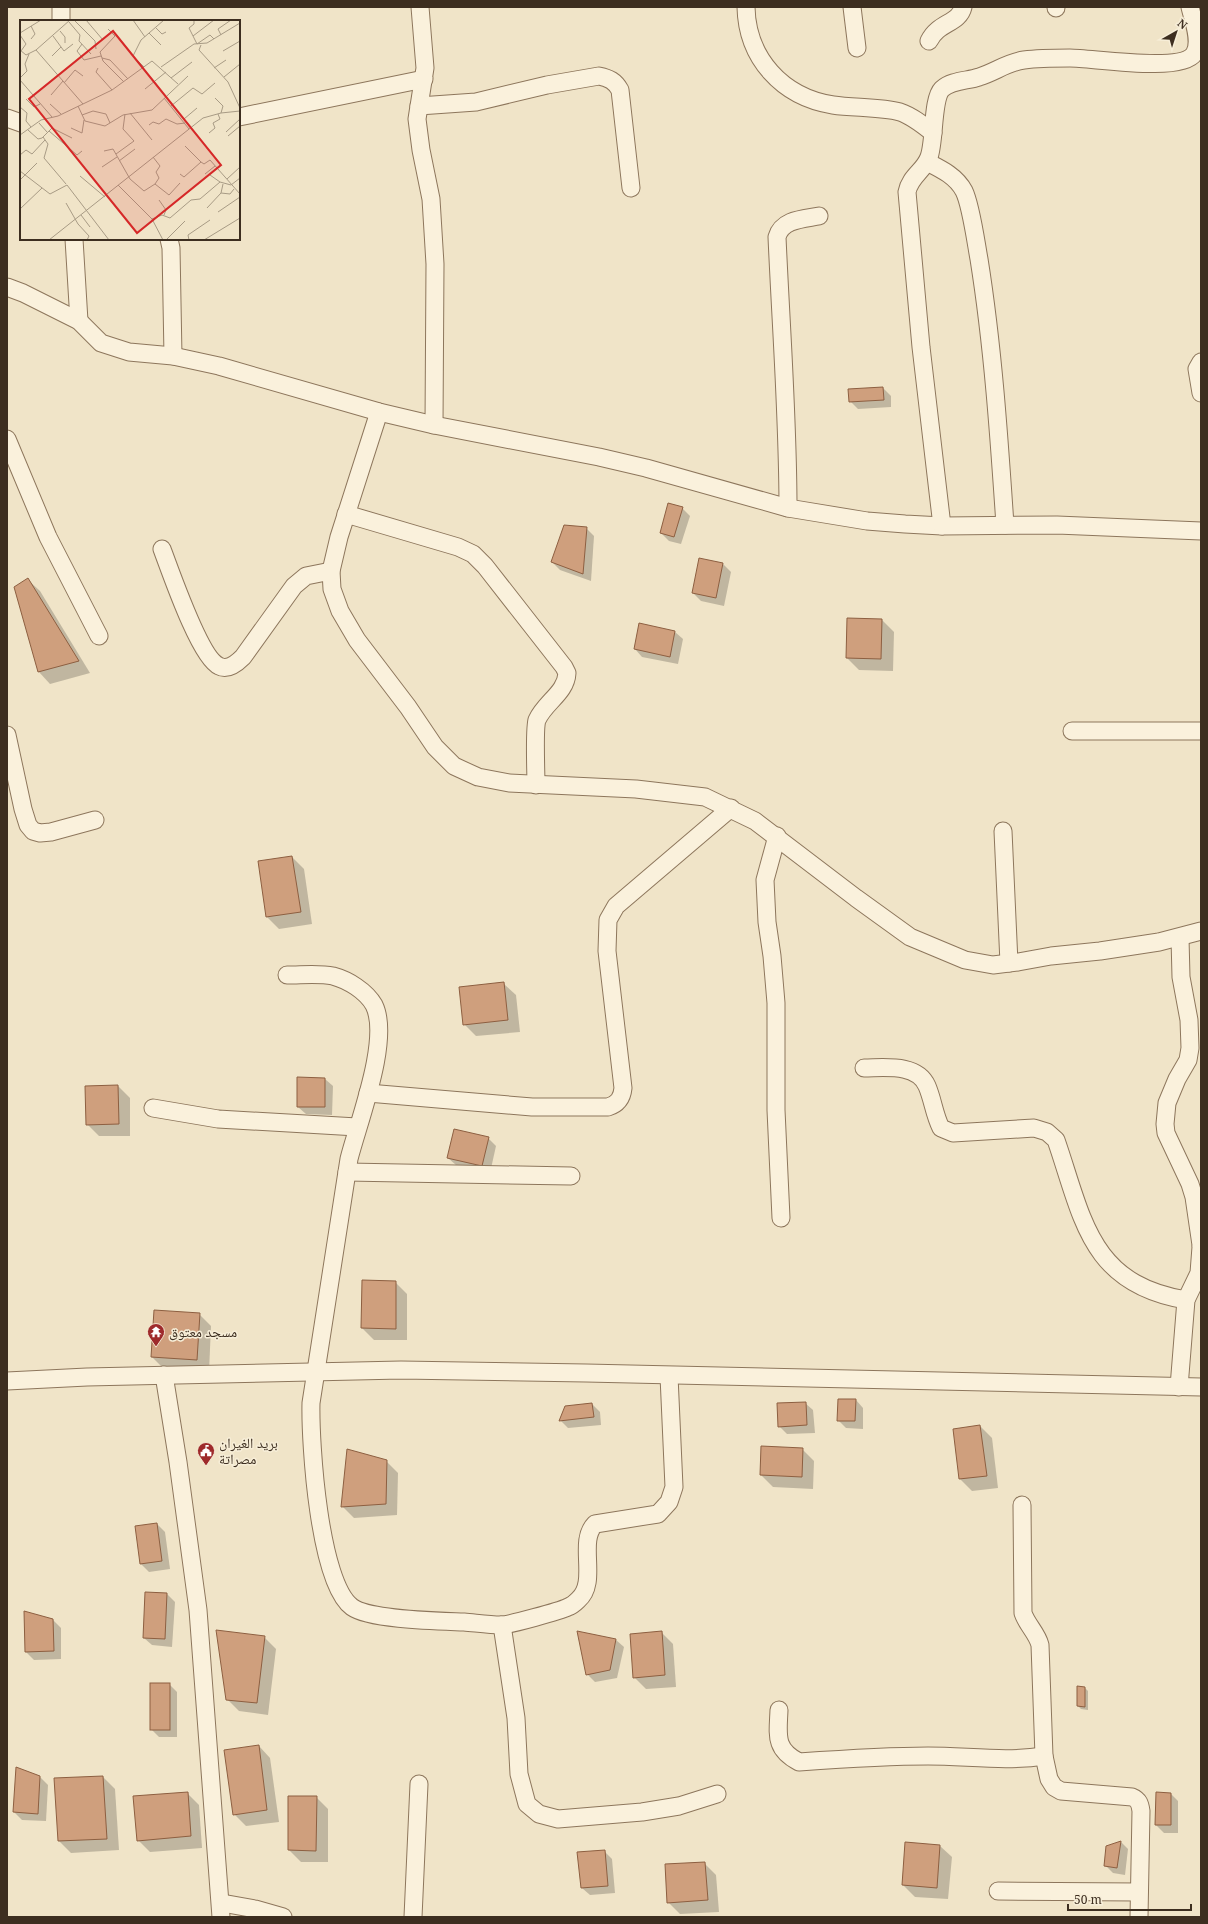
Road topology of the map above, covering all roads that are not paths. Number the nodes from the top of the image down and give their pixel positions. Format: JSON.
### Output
{"nodes":[{"id":1,"x":61,"y":7,"type":"edge"},
{"id":2,"x":420,"y":7,"type":"edge"},
{"id":3,"x":746,"y":7,"type":"edge"},
{"id":4,"x":852,"y":7,"type":"edge"},
{"id":5,"x":963,"y":7,"type":"edge"},
{"id":6,"x":1190,"y":7,"type":"edge"},
{"id":7,"x":61,"y":20,"type":"edge"},
{"id":8,"x":929,"y":41,"type":"dead end"},
{"id":9,"x":857,"y":48,"type":"dead end"},
{"id":10,"x":424,"y":79,"type":"junction"},
{"id":11,"x":419,"y":106,"type":"junction"},
{"id":12,"x":240,"y":117,"type":"edge"},
{"id":13,"x":7,"y":118,"type":"edge"},
{"id":14,"x":20,"y":123,"type":"edge"},
{"id":15,"x":933,"y":133,"type":"junction"},
{"id":16,"x":927,"y":162,"type":"junction"},
{"id":17,"x":631,"y":188,"type":"dead end"},
{"id":18,"x":819,"y":216,"type":"dead end"},
{"id":19,"x":74,"y":240,"type":"edge"},
{"id":20,"x":169,"y":240,"type":"edge"},
{"id":21,"x":7,"y":287,"type":"edge"},
{"id":22,"x":79,"y":321,"type":"junction"},
{"id":23,"x":173,"y":356,"type":"junction"},
{"id":24,"x":1201,"y":362,"type":"edge"},
{"id":25,"x":1201,"y":393,"type":"edge"},
{"id":26,"x":379,"y":412,"type":"junction"},
{"id":27,"x":434,"y":425,"type":"junction"},
{"id":28,"x":7,"y":439,"type":"edge"},
{"id":29,"x":788,"y":508,"type":"junction"},
{"id":30,"x":346,"y":514,"type":"junction"},
{"id":31,"x":1005,"y":525,"type":"junction"},
{"id":32,"x":942,"y":526,"type":"junction"},
{"id":33,"x":1201,"y":531,"type":"edge"},
{"id":34,"x":162,"y":549,"type":"dead end"},
{"id":35,"x":331,"y":571,"type":"junction"},
{"id":36,"x":99,"y":636,"type":"dead end"},
{"id":37,"x":1072,"y":731,"type":"dead end"},
{"id":38,"x":1201,"y":731,"type":"edge"},
{"id":39,"x":7,"y":735,"type":"edge"},
{"id":40,"x":536,"y":785,"type":"junction"},
{"id":41,"x":731,"y":808,"type":"junction"},
{"id":42,"x":95,"y":820,"type":"dead end"},
{"id":43,"x":1003,"y":831,"type":"dead end"},
{"id":44,"x":777,"y":836,"type":"junction"},
{"id":45,"x":1201,"y":931,"type":"edge"},
{"id":46,"x":1180,"y":938,"type":"junction"},
{"id":47,"x":1009,"y":963,"type":"junction"},
{"id":48,"x":287,"y":975,"type":"dead end"},
{"id":49,"x":1194,"y":1059,"type":"edge"},
{"id":50,"x":864,"y":1068,"type":"dead end"},
{"id":51,"x":368,"y":1093,"type":"junction"},
{"id":52,"x":153,"y":1108,"type":"dead end"},
{"id":53,"x":357,"y":1127,"type":"junction"},
{"id":54,"x":347,"y":1172,"type":"junction"},
{"id":55,"x":571,"y":1176,"type":"dead end"},
{"id":56,"x":781,"y":1218,"type":"dead end"},
{"id":57,"x":1201,"y":1254,"type":"edge"},
{"id":58,"x":1186,"y":1300,"type":"junction"},
{"id":59,"x":314,"y":1372,"type":"junction"},
{"id":60,"x":164,"y":1376,"type":"junction"},
{"id":61,"x":669,"y":1376,"type":"junction"},
{"id":62,"x":7,"y":1381,"type":"edge"},
{"id":63,"x":1179,"y":1386,"type":"junction"},
{"id":64,"x":1201,"y":1387,"type":"edge"},
{"id":65,"x":1022,"y":1505,"type":"dead end"},
{"id":66,"x":502,"y":1625,"type":"junction"},
{"id":67,"x":779,"y":1710,"type":"dead end"},
{"id":68,"x":1044,"y":1756,"type":"junction"},
{"id":69,"x":419,"y":1784,"type":"dead end"},
{"id":70,"x":717,"y":1794,"type":"dead end"},
{"id":71,"x":998,"y":1891,"type":"dead end"},
{"id":72,"x":1139,"y":1892,"type":"junction"},
{"id":73,"x":222,"y":1910,"type":"edge"},
{"id":74,"x":283,"y":1917,"type":"edge"},
{"id":75,"x":413,"y":1917,"type":"edge"},
{"id":76,"x":1139,"y":1917,"type":"edge"}],
"edges":[{"from":1,"to":7,"type":"street"},
{"from":2,"to":10,"type":"street"},
{"from":3,"to":15,"type":"street"},
{"from":4,"to":9,"type":"street"},
{"from":5,"to":8,"type":"street"},
{"from":6,"to":15,"type":"street"},
{"from":10,"to":11,"type":"street"},
{"from":10,"to":12,"type":"street"},
{"from":11,"to":17,"type":"street"},
{"from":11,"to":27,"type":"street"},
{"from":13,"to":14,"type":"street"},
{"from":15,"to":16,"type":"street"},
{"from":16,"to":31,"type":"street"},
{"from":16,"to":32,"type":"street"},
{"from":18,"to":29,"type":"street"},
{"from":19,"to":22,"type":"street"},
{"from":20,"to":23,"type":"street"},
{"from":21,"to":22,"type":"street"},
{"from":22,"to":23,"type":"street"},
{"from":23,"to":26,"type":"street"},
{"from":24,"to":25,"type":"street"},
{"from":26,"to":27,"type":"street"},
{"from":26,"to":30,"type":"street"},
{"from":27,"to":29,"type":"street"},
{"from":28,"to":36,"type":"street"},
{"from":29,"to":32,"type":"street"},
{"from":30,"to":35,"type":"street"},
{"from":30,"to":40,"type":"street"},
{"from":31,"to":32,"type":"street"},
{"from":31,"to":33,"type":"street"},
{"from":34,"to":35,"type":"street"},
{"from":35,"to":40,"type":"street"},
{"from":37,"to":38,"type":"street"},
{"from":39,"to":42,"type":"street"},
{"from":40,"to":41,"type":"street"},
{"from":41,"to":44,"type":"street"},
{"from":41,"to":51,"type":"street"},
{"from":43,"to":47,"type":"street"},
{"from":44,"to":47,"type":"street"},
{"from":44,"to":56,"type":"street"},
{"from":45,"to":46,"type":"street"},
{"from":46,"to":47,"type":"street"},
{"from":46,"to":49,"type":"street"},
{"from":48,"to":51,"type":"street"},
{"from":49,"to":57,"type":"street"},
{"from":50,"to":58,"type":"street"},
{"from":51,"to":53,"type":"street"},
{"from":52,"to":53,"type":"street"},
{"from":53,"to":54,"type":"street"},
{"from":54,"to":55,"type":"street"},
{"from":54,"to":59,"type":"street"},
{"from":57,"to":58,"type":"street"},
{"from":58,"to":63,"type":"street"},
{"from":59,"to":60,"type":"street"},
{"from":59,"to":61,"type":"street"},
{"from":59,"to":66,"type":"street"},
{"from":60,"to":62,"type":"street"},
{"from":60,"to":73,"type":"street"},
{"from":61,"to":63,"type":"street"},
{"from":61,"to":66,"type":"street"},
{"from":63,"to":64,"type":"street"},
{"from":65,"to":68,"type":"street"},
{"from":66,"to":70,"type":"street"},
{"from":67,"to":68,"type":"street"},
{"from":68,"to":72,"type":"street"},
{"from":69,"to":75,"type":"street"},
{"from":71,"to":72,"type":"street"},
{"from":72,"to":76,"type":"street"},
{"from":73,"to":74,"type":"street"}]}
